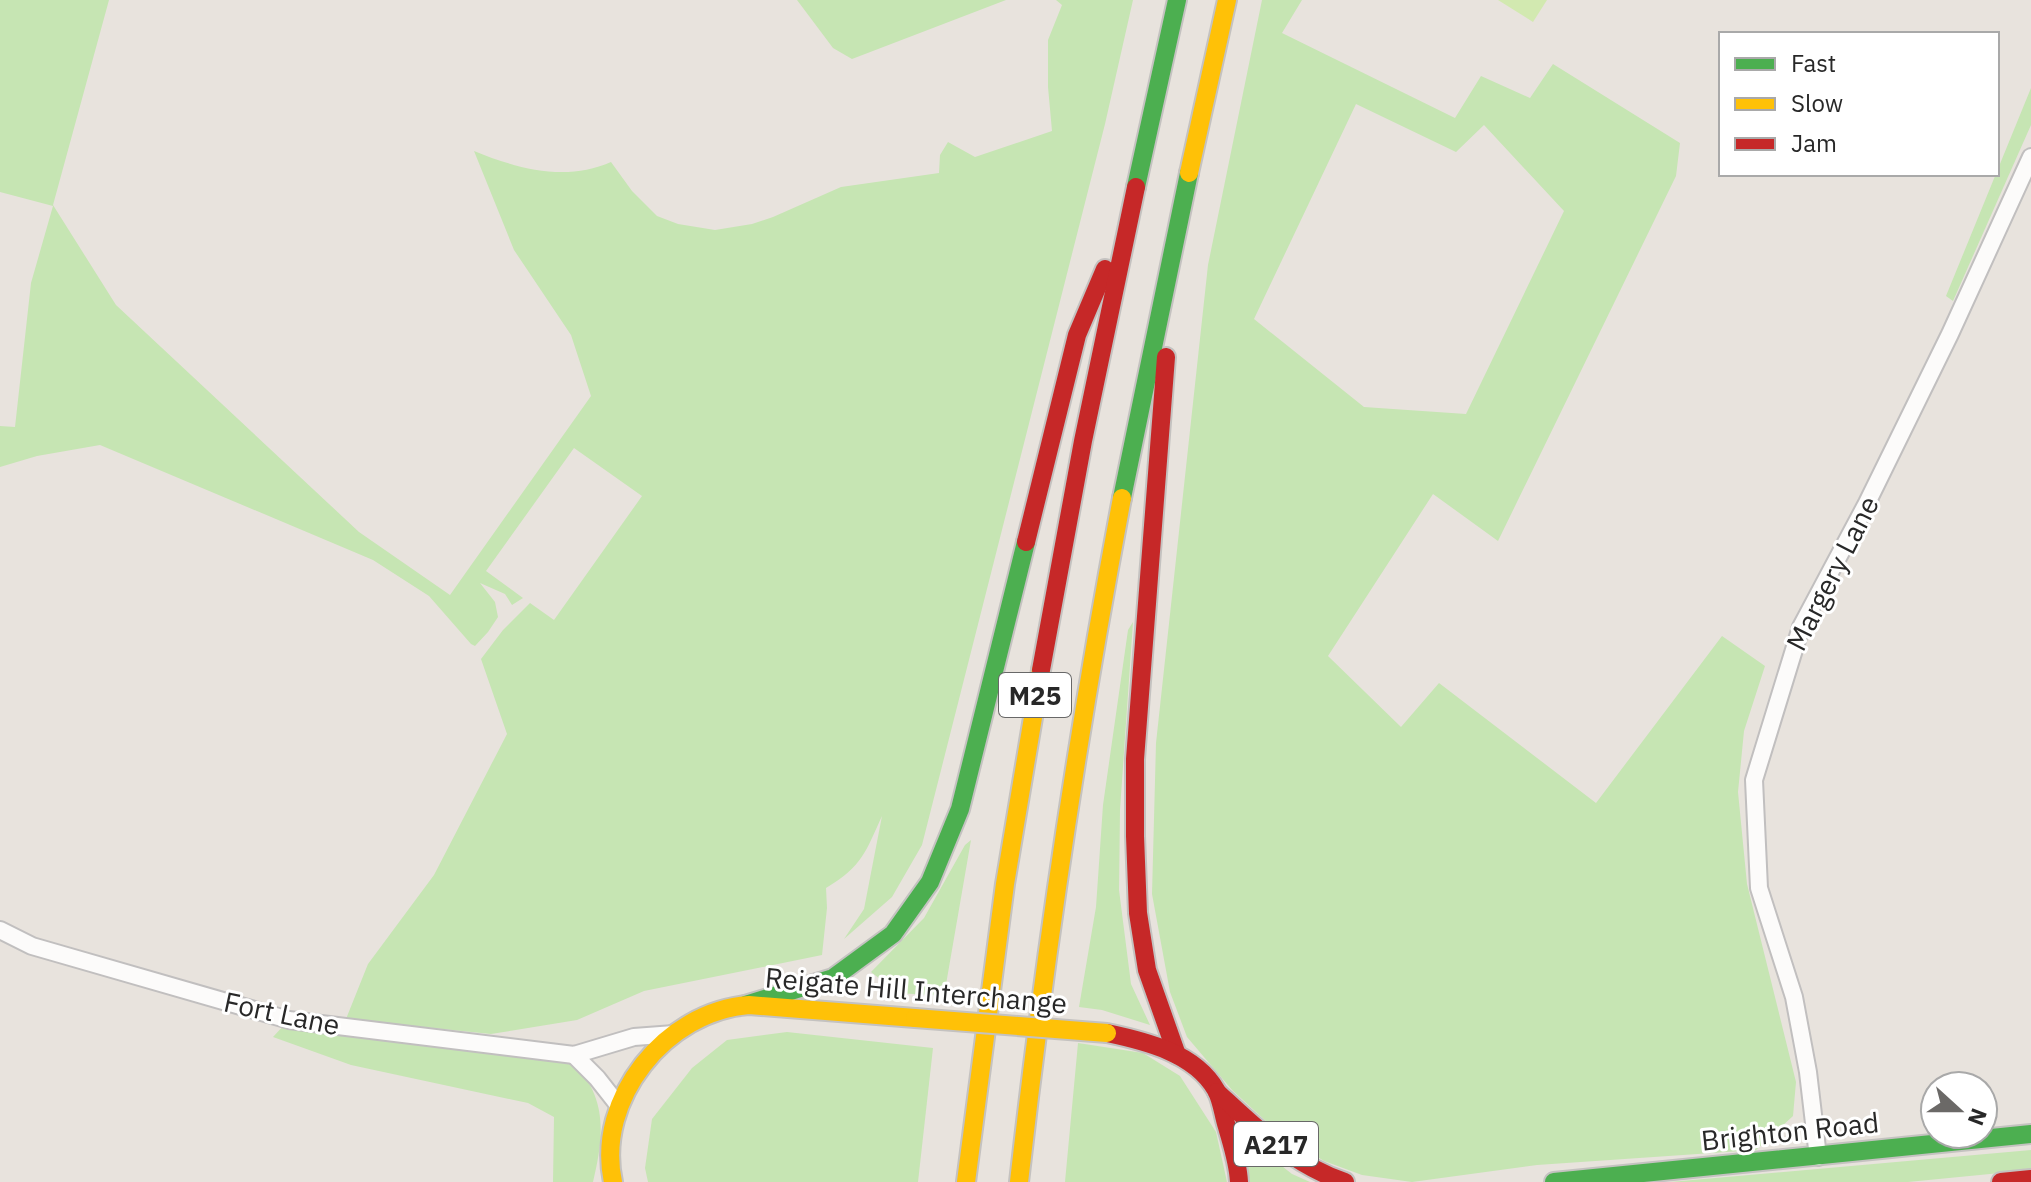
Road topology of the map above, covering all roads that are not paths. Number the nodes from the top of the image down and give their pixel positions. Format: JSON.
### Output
{"nodes":[{"id":1,"x":1177,"y":0,"type":"edge"},
{"id":2,"x":1227,"y":0,"type":"edge"},
{"id":3,"x":2031,"y":157,"type":"edge"},
{"id":4,"x":1128,"y":213,"type":"junction"},
{"id":5,"x":1176,"y":224,"type":"junction"},
{"id":6,"x":0,"y":930,"type":"edge"},
{"id":7,"x":745,"y":1005,"type":"junction"},
{"id":8,"x":675,"y":1034,"type":"junction"},
{"id":9,"x":574,"y":1055,"type":"junction"},
{"id":10,"x":1177,"y":1055,"type":"junction"},
{"id":11,"x":1216,"y":1091,"type":"junction"},
{"id":12,"x":619,"y":1106,"type":"junction"},
{"id":13,"x":2031,"y":1134,"type":"edge"},
{"id":14,"x":1818,"y":1157,"type":"junction"},
{"id":15,"x":2031,"y":1179,"type":"edge"},
{"id":16,"x":613,"y":1182,"type":"edge"},
{"id":17,"x":966,"y":1182,"type":"edge"},
{"id":18,"x":1019,"y":1182,"type":"edge"},
{"id":19,"x":1239,"y":1182,"type":"edge"},
{"id":20,"x":1345,"y":1182,"type":"edge"},
{"id":21,"x":1554,"y":1182,"type":"edge"},
{"id":22,"x":2001,"y":1182,"type":"edge"}],
"edges":[{"from":1,"to":4,"type":"highway","number":"M25"},
{"from":2,"to":5,"type":"highway","number":"M25"},
{"from":3,"to":14,"type":"street","name":"Margery Lane"},
{"from":4,"to":7,"type":"highway","number":"M25"},
{"from":4,"to":17,"type":"highway","number":"M25"},
{"from":5,"to":10,"type":"highway","number":"M25"},
{"from":5,"to":18,"type":"highway","number":"M25"},
{"from":6,"to":9,"type":"street","name":"Fort Lane"},
{"from":7,"to":8,"type":"highway","name":"Reigate Hill Interchange"},
{"from":7,"to":10,"type":"highway","name":"Reigate Hill Interchange","bridge":true},
{"from":8,"to":9,"type":"street","name":"Fort Lane"},
{"from":8,"to":12,"type":"highway","name":"Reigate Hill Interchange"},
{"from":9,"to":12,"type":"street"},
{"from":10,"to":11,"type":"highway","name":"Reigate Hill Interchange"},
{"from":11,"to":19,"type":"highway","name":"Reigate Hill Interchange"},
{"from":11,"to":20,"type":"highway","number":"A217"},
{"from":12,"to":16,"type":"highway","name":"Reigate Hill Interchange"},
{"from":13,"to":14,"type":"highway","name":"Brighton Road"},
{"from":14,"to":21,"type":"highway","name":"Brighton Road"},
{"from":15,"to":22,"type":"highway"}]}
